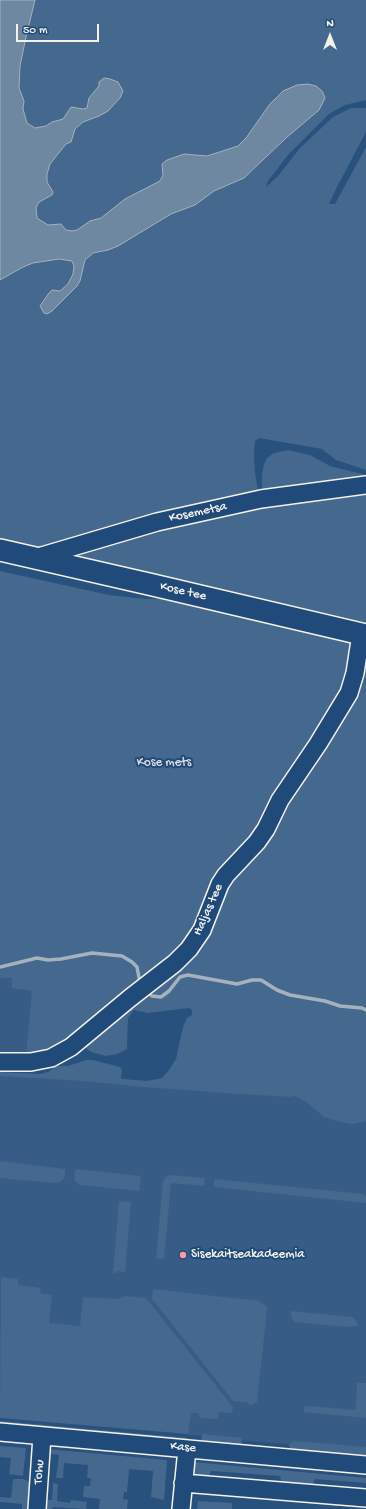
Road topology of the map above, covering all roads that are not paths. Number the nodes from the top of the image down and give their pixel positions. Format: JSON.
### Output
{"nodes":[{"id":1,"x":366,"y":485,"type":"edge"},
{"id":2,"x":0,"y":550,"type":"edge"},
{"id":3,"x":35,"y":558,"type":"junction"},
{"id":4,"x":363,"y":635,"type":"edge"},
{"id":5,"x":0,"y":1062,"type":"edge"},
{"id":6,"x":0,"y":1432,"type":"edge"},
{"id":7,"x":42,"y":1436,"type":"junction"},
{"id":8,"x":187,"y":1449,"type":"junction"},
{"id":9,"x":366,"y":1465,"type":"edge"},
{"id":10,"x":183,"y":1483,"type":"junction"},
{"id":11,"x":366,"y":1498,"type":"edge"},
{"id":12,"x":37,"y":1509,"type":"edge"},
{"id":13,"x":181,"y":1509,"type":"edge"}],
"edges":[{"from":1,"to":3,"type":"street","name":"Kosemetsa"},
{"from":2,"to":3,"type":"main road","name":"Kose tee"},
{"from":3,"to":4,"type":"main road","name":"Kose tee"},
{"from":4,"to":5,"type":"street","name":"Haljas tee"},
{"from":6,"to":7,"type":"street","name":"Kase"},
{"from":7,"to":8,"type":"street","name":"Kase"},
{"from":7,"to":12,"type":"street","name":"Tohu"},
{"from":8,"to":9,"type":"street","name":"Kase"},
{"from":8,"to":10,"type":"street"},
{"from":10,"to":11,"type":"street"},
{"from":10,"to":13,"type":"street"}]}
